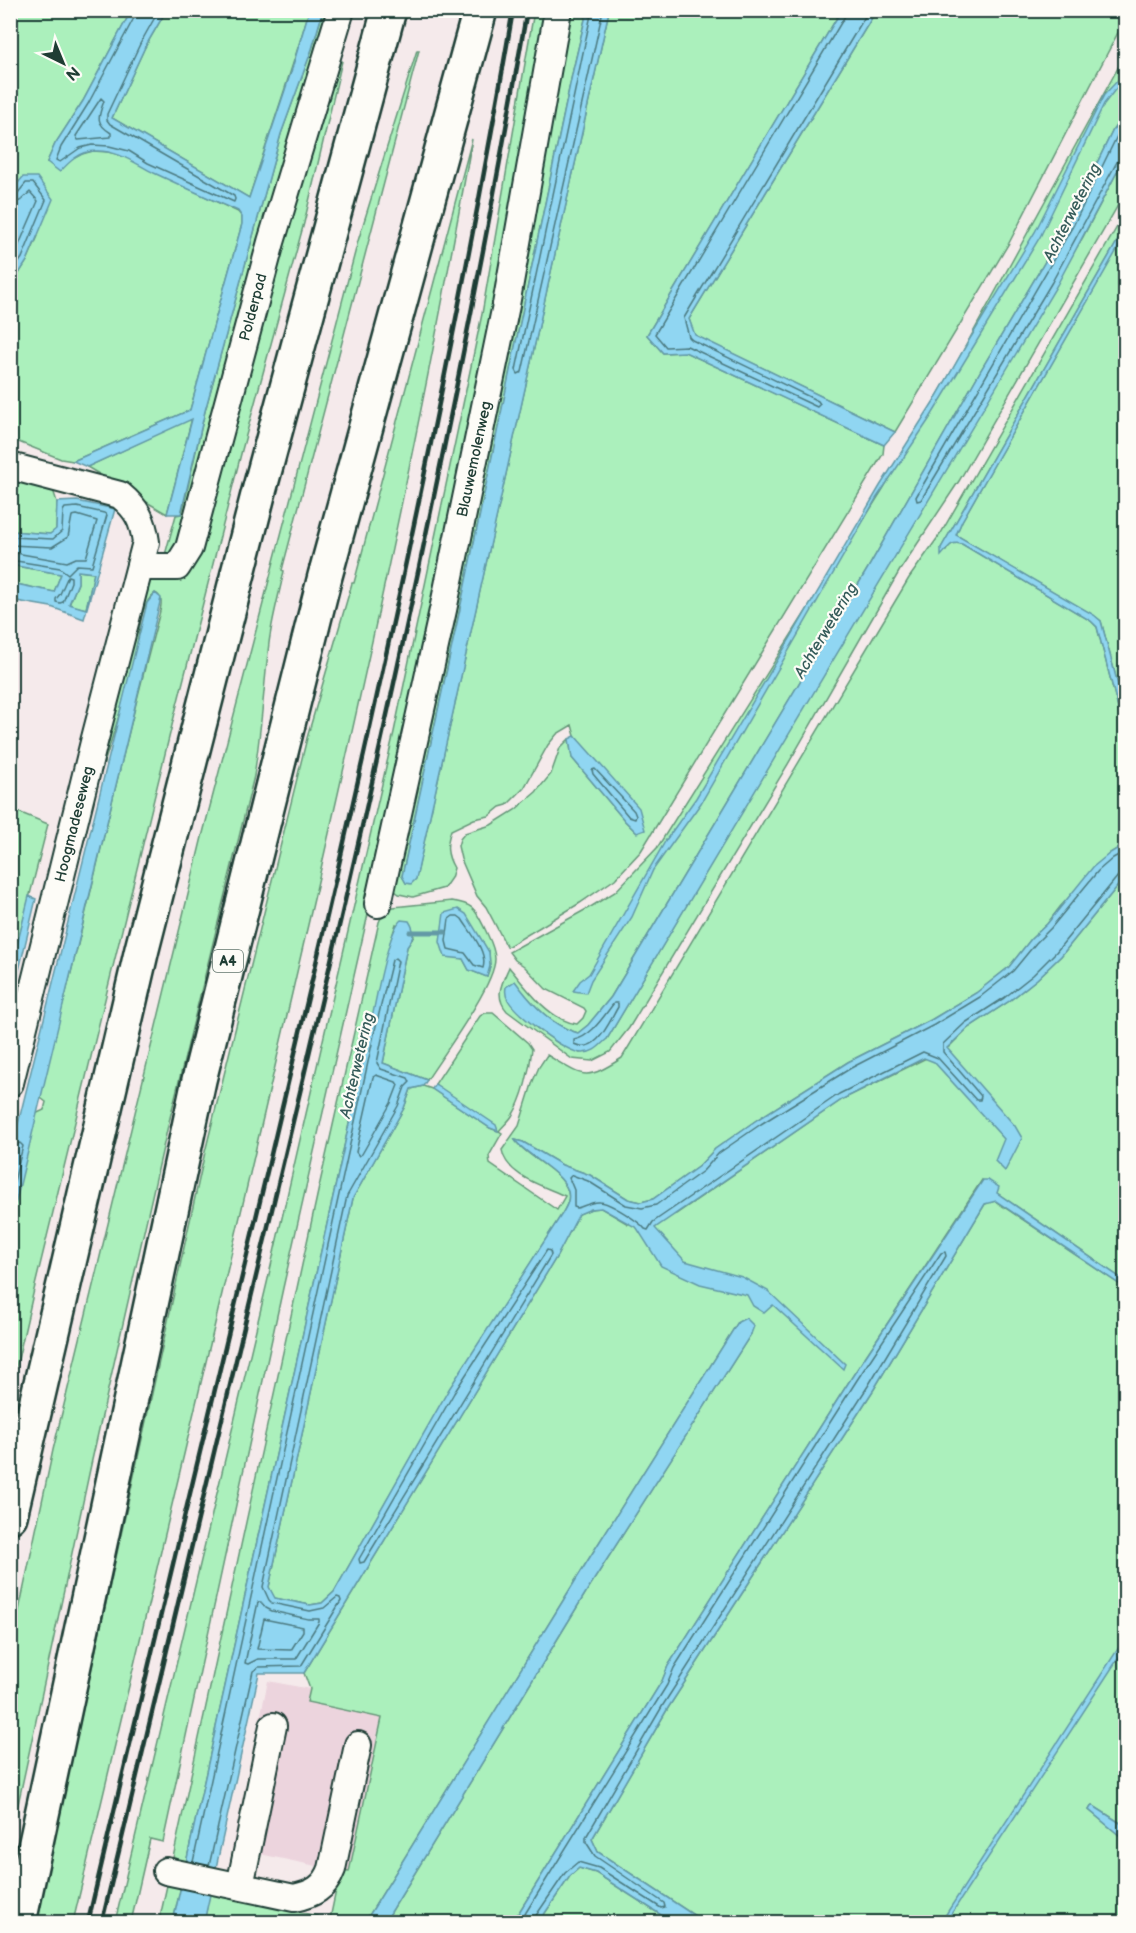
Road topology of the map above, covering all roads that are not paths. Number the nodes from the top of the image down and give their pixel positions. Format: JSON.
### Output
{"nodes":[{"id":1,"x":341,"y":10,"type":"edge"},
{"id":2,"x":389,"y":10,"type":"edge"},
{"id":3,"x":480,"y":10,"type":"edge"},
{"id":4,"x":558,"y":10,"type":"edge"},
{"id":5,"x":10,"y":466,"type":"edge"},
{"id":6,"x":140,"y":567,"type":"junction"},
{"id":7,"x":378,"y":904,"type":"dead end"},
{"id":8,"x":10,"y":1083,"type":"edge"},
{"id":9,"x":10,"y":1516,"type":"edge"},
{"id":10,"x":273,"y":1726,"type":"dead end"},
{"id":11,"x":358,"y":1745,"type":"dead end"},
{"id":12,"x":166,"y":1870,"type":"dead end"},
{"id":13,"x":240,"y":1886,"type":"junction"},
{"id":14,"x":19,"y":1923,"type":"edge"}],
"edges":[{"from":1,"to":6,"type":"street","name":"Polderpad"},
{"from":2,"to":9,"type":"highway"},
{"from":3,"to":14,"type":"highway","number":"A4"},
{"from":4,"to":7,"type":"street","name":"Blauwemolenweg"},
{"from":5,"to":6,"type":"street","name":"Hoogmadeseweg"},
{"from":6,"to":8,"type":"street","name":"Hoogmadeseweg"},
{"from":10,"to":13,"type":"street"},
{"from":11,"to":13,"type":"street"},
{"from":12,"to":13,"type":"street"}]}
